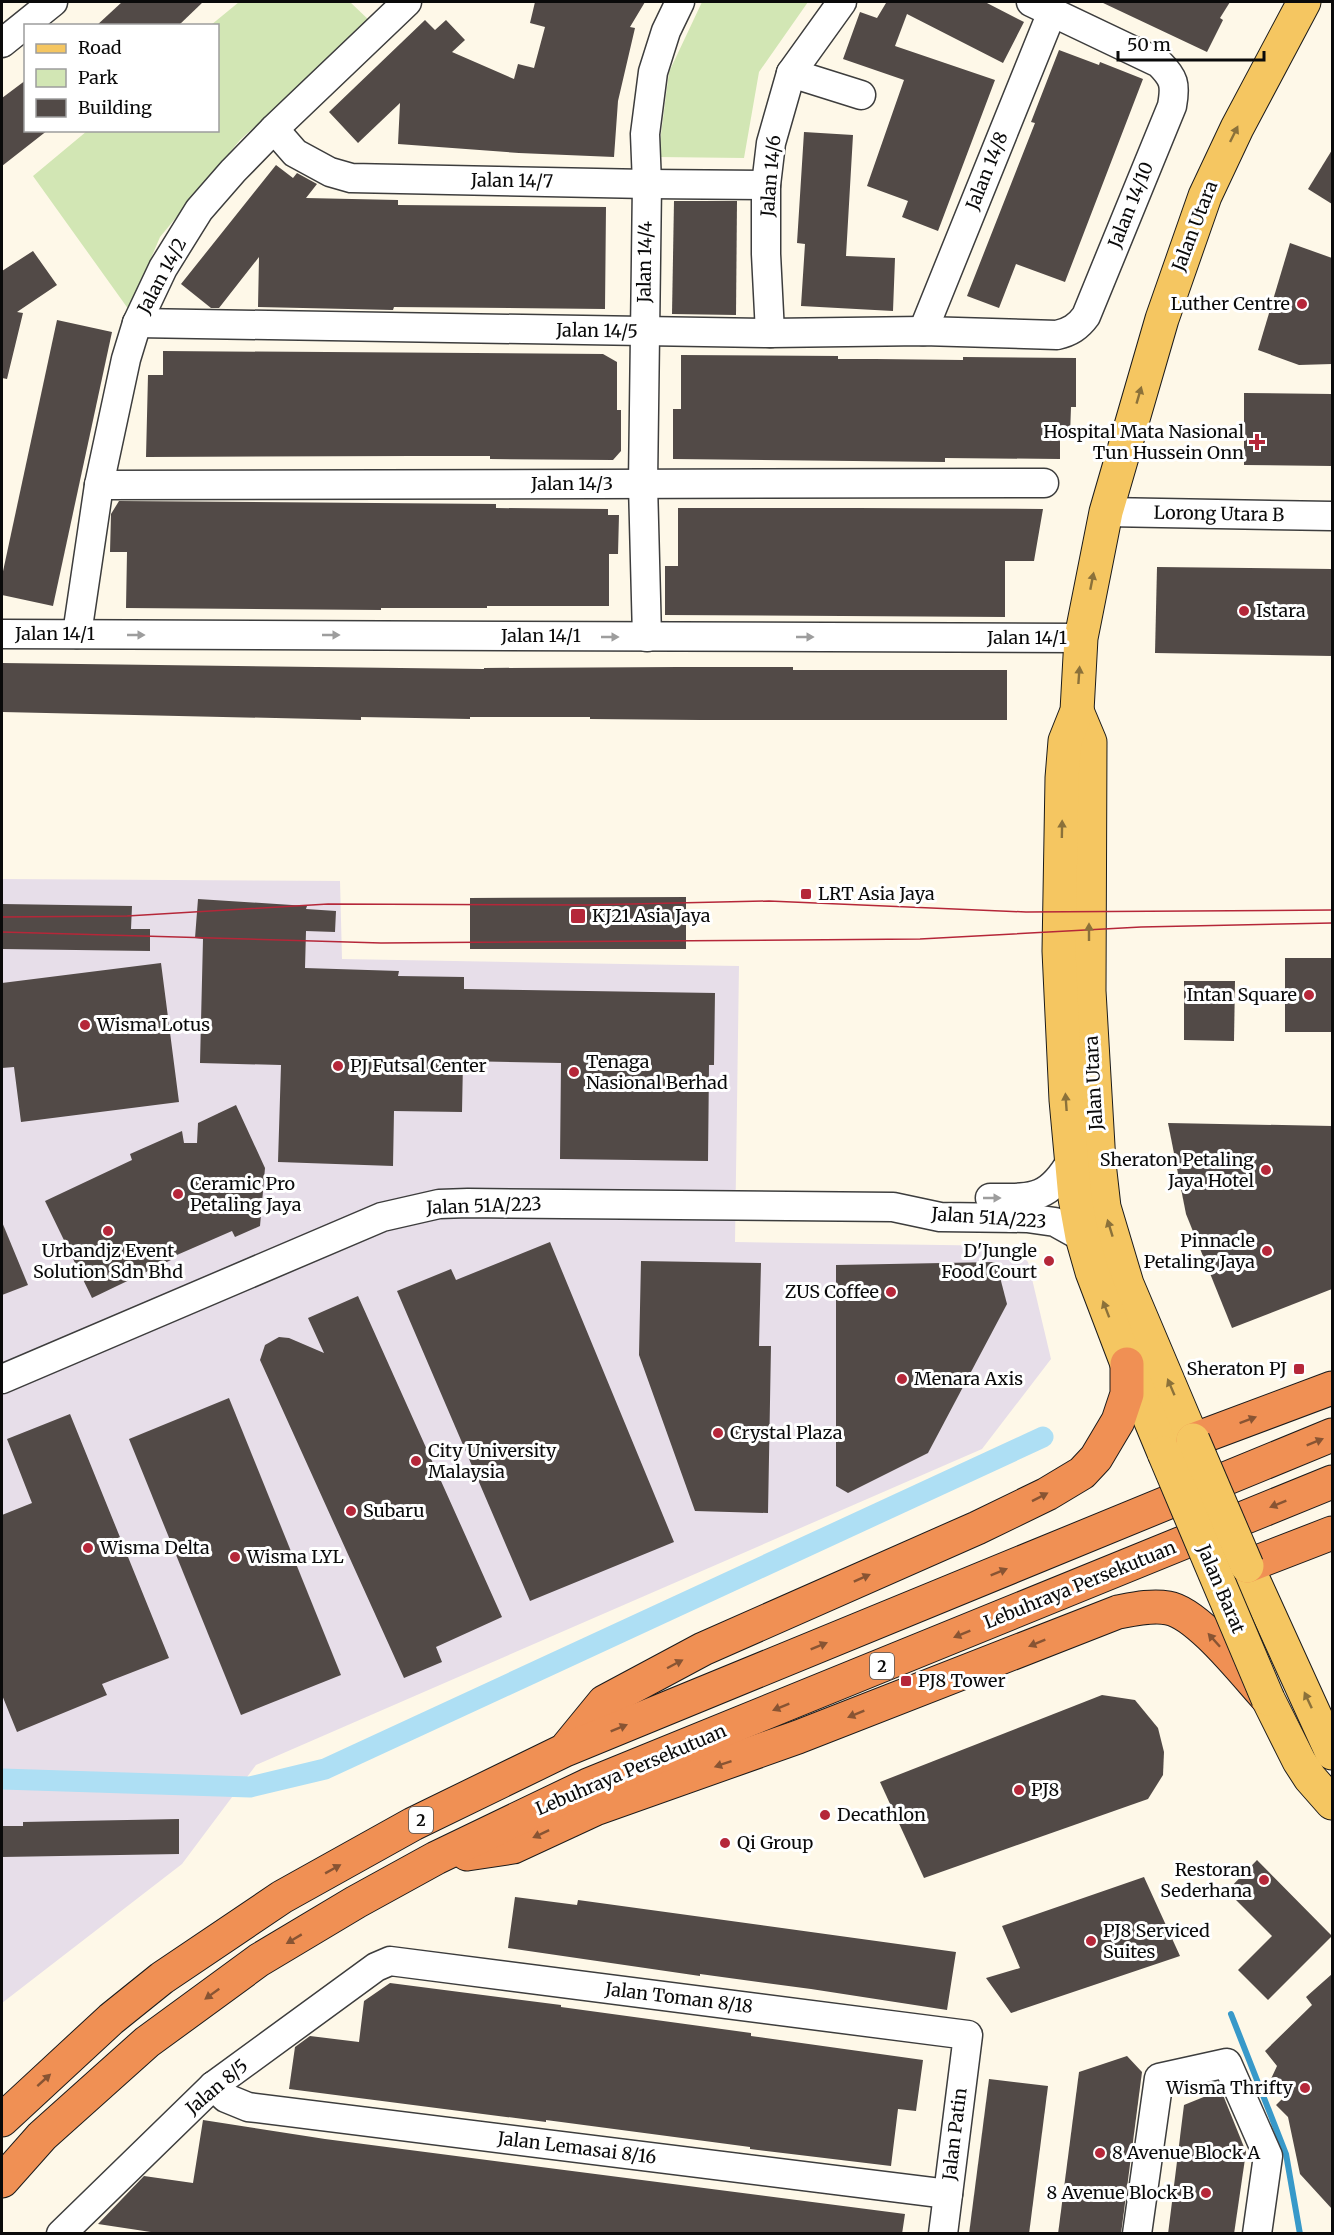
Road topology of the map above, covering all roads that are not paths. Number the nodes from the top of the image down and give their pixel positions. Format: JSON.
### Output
{"nodes":[{"id":1,"x":54,"y":2,"type":"edge"},
{"id":2,"x":680,"y":2,"type":"edge"},
{"id":3,"x":842,"y":2,"type":"edge"},
{"id":4,"x":1304,"y":2,"type":"edge"},
{"id":5,"x":395,"y":6,"type":"edge"},
{"id":6,"x":1042,"y":7,"type":"edge"},
{"id":7,"x":26,"y":24,"type":"edge"},
{"id":8,"x":24,"y":26,"type":"edge"},
{"id":9,"x":2,"y":43,"type":"edge"},
{"id":10,"x":792,"y":73,"type":"junction"},
{"id":11,"x":861,"y":95,"type":"dead end"},
{"id":12,"x":274,"y":129,"type":"junction"},
{"id":13,"x":647,"y":184,"type":"junction"},
{"id":14,"x":766,"y":185,"type":"junction"},
{"id":15,"x":136,"y":323,"type":"junction"},
{"id":16,"x":923,"y":331,"type":"junction"},
{"id":17,"x":644,"y":332,"type":"junction"},
{"id":18,"x":770,"y":333,"type":"junction"},
{"id":19,"x":1057,"y":335,"type":"joint"},
{"id":20,"x":1044,"y":483,"type":"dead end"},
{"id":21,"x":644,"y":484,"type":"junction"},
{"id":22,"x":99,"y":485,"type":"junction"},
{"id":23,"x":1106,"y":512,"type":"junction"},
{"id":24,"x":1332,"y":516,"type":"edge"},
{"id":25,"x":2,"y":634,"type":"edge"},
{"id":26,"x":77,"y":634,"type":"junction"},
{"id":27,"x":647,"y":637,"type":"junction"},
{"id":28,"x":1081,"y":639,"type":"junction"},
{"id":29,"x":1077,"y":711,"type":"junction"},
{"id":30,"x":1071,"y":1161,"type":"junction"},
{"id":31,"x":893,"y":1208,"type":"junction"},
{"id":32,"x":1082,"y":1237,"type":"junction"},
{"id":33,"x":1127,"y":1364,"type":"junction"},
{"id":34,"x":2,"y":1379,"type":"edge"},
{"id":35,"x":1332,"y":1388,"type":"edge"},
{"id":36,"x":1332,"y":1435,"type":"edge"},
{"id":37,"x":1193,"y":1440,"type":"junction"},
{"id":38,"x":1332,"y":1482,"type":"edge"},
{"id":39,"x":1332,"y":1533,"type":"edge"},
{"id":40,"x":1247,"y":1566,"type":"junction"},
{"id":41,"x":1268,"y":1699,"type":"junction"},
{"id":42,"x":565,"y":1750,"type":"junction"},
{"id":43,"x":1332,"y":1753,"type":"edge"},
{"id":44,"x":1332,"y":1803,"type":"edge"},
{"id":45,"x":436,"y":1858,"type":"junction"},
{"id":46,"x":390,"y":1961,"type":"joint"},
{"id":47,"x":968,"y":2035,"type":"joint"},
{"id":48,"x":213,"y":2086,"type":"junction"},
{"id":49,"x":2,"y":2120,"type":"edge"},
{"id":50,"x":2,"y":2181,"type":"edge"},
{"id":51,"x":948,"y":2194,"type":"junction"},
{"id":52,"x":66,"y":2232,"type":"edge"},
{"id":53,"x":943,"y":2234,"type":"edge"},
{"id":54,"x":1137,"y":2234,"type":"edge"},
{"id":55,"x":1257,"y":2234,"type":"edge"}],
"edges":[{"from":1,"to":7,"type":"street"},
{"from":2,"to":13,"type":"street","name":"Jalan 14/4"},
{"from":3,"to":10,"type":"street","name":"Jalan 14/6"},
{"from":23,"to":4,"type":"main road","name":"Jalan Utara","one_way":true},
{"from":5,"to":12,"type":"street","name":"Jalan 14/2"},
{"from":6,"to":16,"type":"street","name":"Jalan 14/8"},
{"from":6,"to":19,"type":"street","name":"Jalan 14/10"},
{"from":8,"to":9,"type":"street"},
{"from":10,"to":11,"type":"street"},
{"from":10,"to":14,"type":"street","name":"Jalan 14/6"},
{"from":12,"to":13,"type":"street","name":"Jalan 14/7"},
{"from":12,"to":15,"type":"street","name":"Jalan 14/2"},
{"from":13,"to":14,"type":"street","name":"Jalan 14/7"},
{"from":13,"to":17,"type":"street","name":"Jalan 14/4"},
{"from":14,"to":18,"type":"street","name":"Jalan 14/6"},
{"from":15,"to":17,"type":"street","name":"Jalan 14/5"},
{"from":15,"to":22,"type":"street","name":"Jalan 14/2"},
{"from":16,"to":18,"type":"street","name":"Jalan 14/5"},
{"from":16,"to":19,"type":"street","name":"Jalan 14/5"},
{"from":17,"to":18,"type":"street","name":"Jalan 14/5"},
{"from":17,"to":21,"type":"street","name":"Jalan 14/4"},
{"from":20,"to":21,"type":"street","name":"Jalan 14/3"},
{"from":21,"to":22,"type":"street","name":"Jalan 14/3"},
{"from":21,"to":27,"type":"street","name":"Jalan 14/4"},
{"from":22,"to":26,"type":"street","name":"Jalan 14/2"},
{"from":23,"to":24,"type":"street","name":"Lorong Utara B"},
{"from":28,"to":23,"type":"main road","name":"Jalan Utara","one_way":true},
{"from":25,"to":26,"type":"street","name":"Jalan 14/1"},
{"from":26,"to":27,"type":"street","name":"Jalan 14/1","one_way":true},
{"from":27,"to":28,"type":"street","name":"Jalan 14/1","one_way":true},
{"from":29,"to":28,"type":"main road","name":"Jalan Utara","one_way":true},
{"from":30,"to":29,"type":"main road","name":"Jalan Utara","one_way":true},
{"from":37,"to":29,"type":"main road","name":"Jalan Utara","one_way":true},
{"from":31,"to":30,"type":"street","name":"Jalan 51A/223","one_way":true},
{"from":30,"to":32,"type":"main road","name":"Jalan Utara"},
{"from":31,"to":32,"type":"street","name":"Jalan 51A/223"},
{"from":31,"to":34,"type":"street","name":"Jalan 51A/223"},
{"from":33,"to":32,"type":"main road","name":"Jalan Utara","one_way":true},
{"from":33,"to":41,"type":"main road","name":"Jalan Barat","bridge":true},
{"from":42,"to":33,"type":"highway","one_way":true},
{"from":37,"to":35,"type":"highway","one_way":true},
{"from":42,"to":36,"type":"highway","number":"2","one_way":true},
{"from":37,"to":40,"type":"main road","name":"Jalan Barat","bridge":true},
{"from":38,"to":45,"type":"highway","name":"Lebuhraya Persekutuan","number":"2","one_way":true},
{"from":39,"to":40,"type":"highway"},
{"from":43,"to":40,"type":"main road","name":"Jalan Barat","one_way":true},
{"from":41,"to":44,"type":"main road","name":"Jalan Barat"},
{"from":41,"to":45,"type":"highway","one_way":true},
{"from":49,"to":42,"type":"highway","number":"2","one_way":true},
{"from":45,"to":50,"type":"highway","name":"Lebuhraya Persekutuan","number":"2","one_way":true},
{"from":46,"to":47,"type":"street","name":"Jalan Toman 8/18"},
{"from":46,"to":48,"type":"street","name":"Jalan 8/5"},
{"from":47,"to":51,"type":"street","name":"Jalan Patin"},
{"from":48,"to":51,"type":"street","name":"Jalan Lemasai 8/16"},
{"from":48,"to":52,"type":"street","name":"Jalan 8/5"},
{"from":51,"to":53,"type":"street","name":"Jalan Patin"},
{"from":54,"to":55,"type":"street"}]}
